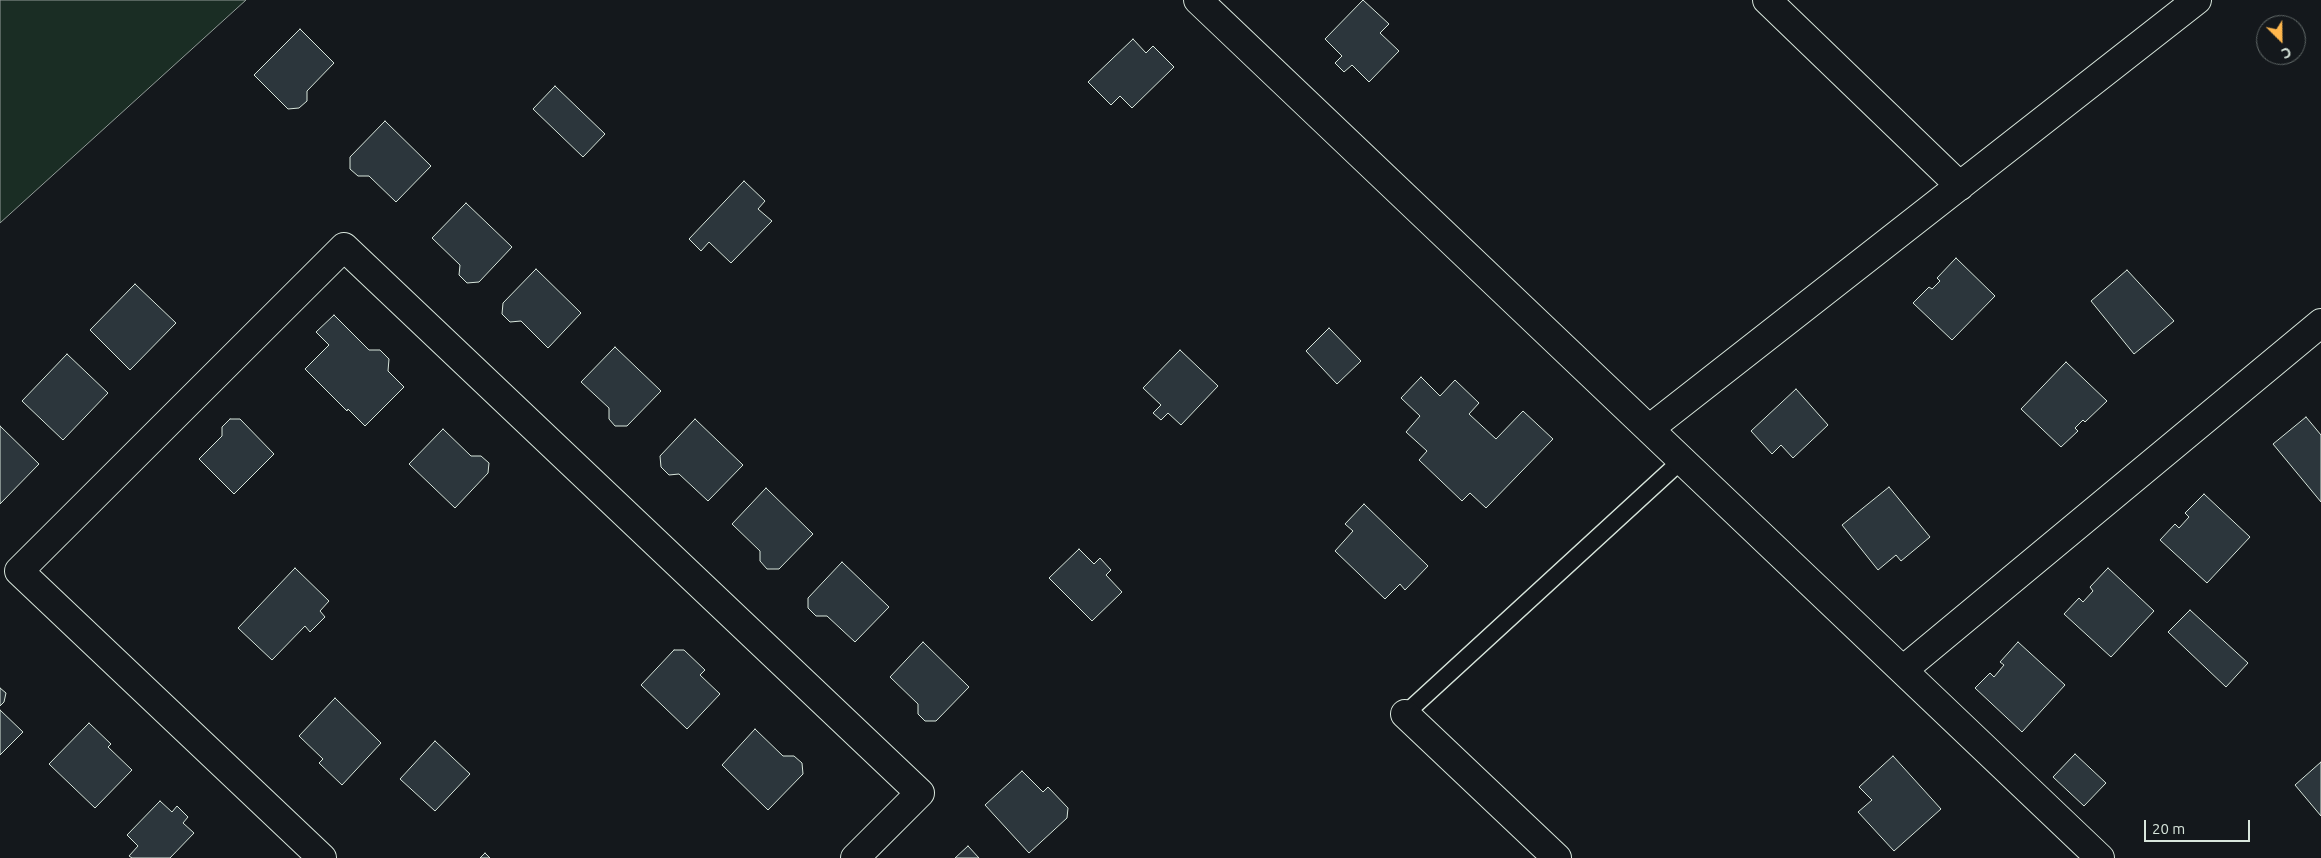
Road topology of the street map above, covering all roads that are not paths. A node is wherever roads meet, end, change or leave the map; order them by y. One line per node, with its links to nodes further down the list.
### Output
1 (1198, 0): 6 (street)
2 (1767, 0): 4 (street)
3 (2197, 0): 4 (street)
4 (1960, 186): 6 (street)
5 (2321, 323): 8 (street)
6 (1649, 429): 7 (street)
7 (1682, 460): 8 (street); 9 (lane)
8 (1903, 670): 13 (street)
9 (1405, 714): 12 (street)
10 (322, 858): 11 (street)
11 (855, 858)
12 (1557, 858)
13 (2100, 858)

